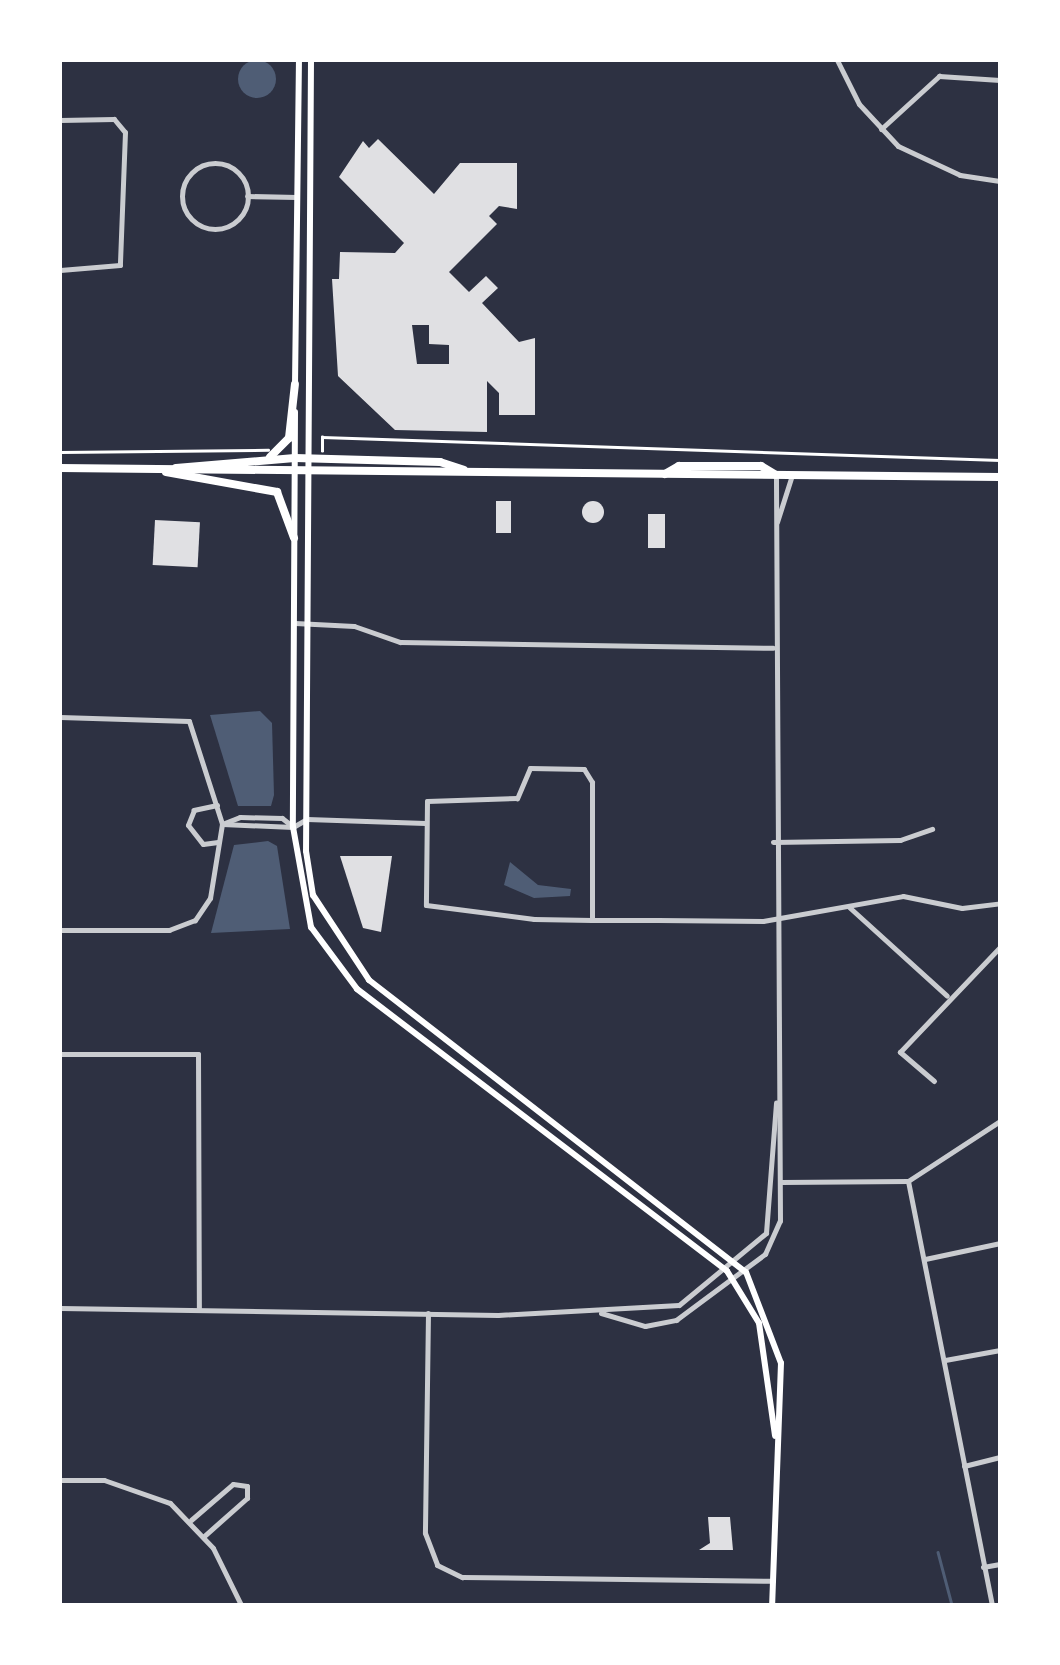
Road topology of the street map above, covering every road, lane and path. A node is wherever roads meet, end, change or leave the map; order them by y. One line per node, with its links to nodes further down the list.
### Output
1 (299, 60): 9 (main road)
2 (312, 60): 16 (main road)
3 (837, 60): 6 (street)
4 (1000, 80): 6 (street)
5 (60, 120): 10 (street)
6 (881, 129): 7 (street)
7 (1000, 181)
8 (248, 196): 8 (street); 9 (street)
9 (297, 198): 11 (main road)
10 (60, 270)
11 (295, 384): 15 (main road); 17 (main road)
12 (280, 444): 14 (path)
13 (322, 444): 18 (path)
14 (60, 452)
15 (295, 458): 16 (main road); 17 (main road); 25 (main road)
16 (310, 458): 22 (main road); 26 (main road)
17 (266, 459): 21 (main road)
18 (1000, 460)
19 (60, 468): 20 (main road)
20 (157, 468): 21 (main road); 29 (main road)
21 (173, 468): 25 (main road)
22 (468, 472): 23 (main road); 26 (main road)
23 (776, 476): 24 (main road); 28 (street)
24 (792, 476): 27 (main road); 28 (street)
25 (294, 477): 26 (main road); 29 (main road)
26 (310, 477): 31 (main road)
27 (1000, 477)
28 (777, 522): 32 (street)
29 (294, 538): 30 (main road)
30 (295, 623): 31 (street); 38 (main road)
31 (307, 623): 32 (street); 35 (main road)
32 (773, 648): 41 (street)
33 (60, 717): 34 (street)
34 (217, 805): 37 (street); 40 (street)
35 (307, 819): 36 (street); 38 (street); 58 (main road)
36 (425, 823): 45 (street); 45 (street)
37 (222, 824): 38 (street); 38 (street); 40 (street)
38 (293, 827): 59 (main road)
39 (932, 829): 41 (street)
40 (219, 842): 46 (street)
41 (773, 842): 44 (street)
42 (1000, 903): 43 (street)
43 (849, 908): 44 (street); 48 (street)
44 (774, 914): 45 (street); 51 (street)
45 (592, 920)
46 (60, 930)
47 (1000, 947): 48 (street)
48 (948, 996): 50 (street)
49 (60, 1054): 63 (street)
50 (934, 1081)
51 (776, 1102): 54 (street); 55 (street)
52 (1000, 1121): 53 (street)
53 (908, 1181): 55 (street); 57 (street)
54 (770, 1182): 55 (street); 58 (street)
55 (781, 1182): 60 (street)
56 (1000, 1243): 57 (street)
57 (925, 1259): 67 (street)
58 (738, 1262): 59 (street); 60 (main road)
59 (727, 1271): 61 (main road); 65 (street)
60 (746, 1272): 61 (street); 68 (main road)
61 (735, 1280): 65 (street); 68 (main road)
62 (60, 1308): 63 (street)
63 (199, 1308): 64 (street)
64 (428, 1312): 65 (street); 76 (street)
65 (601, 1313)
66 (1000, 1350): 67 (street)
67 (945, 1360): 70 (street)
68 (776, 1438): 76 (main road)
69 (1000, 1457): 70 (street)
70 (963, 1466): 75 (street)
71 (60, 1480): 72 (street)
72 (190, 1520): 73 (street); 73 (street)
73 (204, 1536): 77 (street)
74 (1000, 1564): 75 (street)
75 (983, 1567): 79 (street)
76 (773, 1581): 78 (main road)
77 (241, 1605)
78 (772, 1605)
79 (992, 1605)

